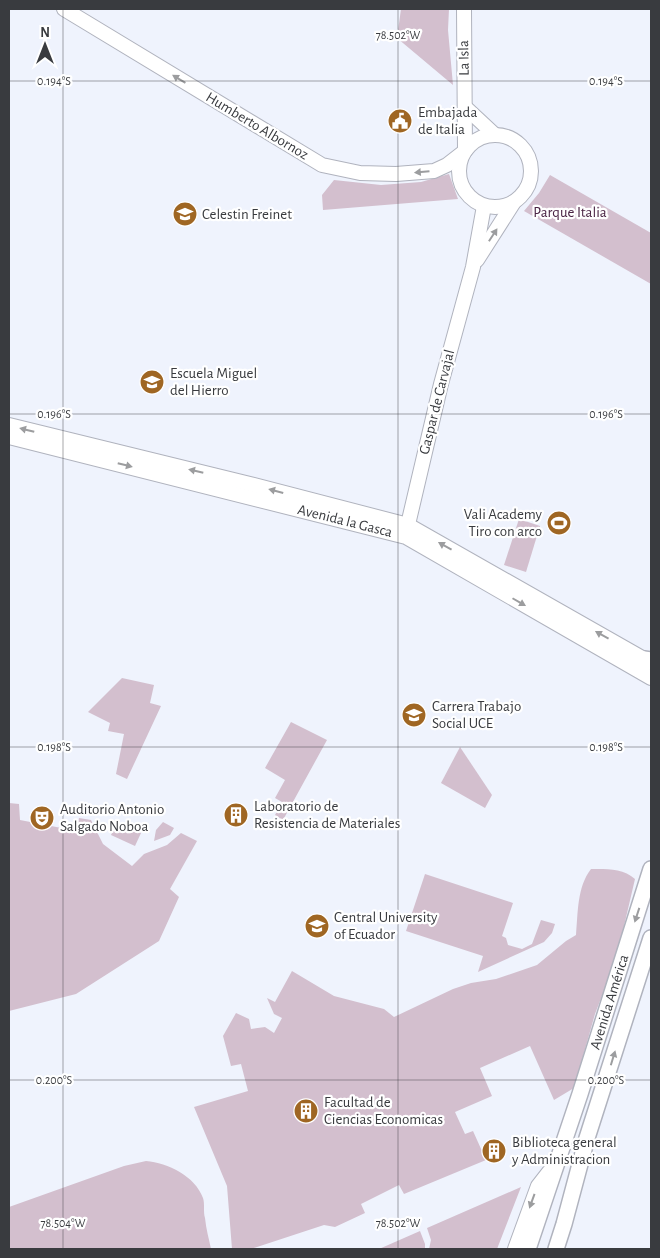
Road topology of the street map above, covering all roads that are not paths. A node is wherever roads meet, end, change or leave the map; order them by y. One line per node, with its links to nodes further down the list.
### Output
1 (64, 9): 5 (main road, Humberto Albornoz, one-way to 1)
2 (464, 9): 3 (main road, La Isla)
3 (465, 107): 4 (main road); 5 (main road, La Isla)
4 (495, 135): 5 (main road); 6 (main road, Gaspar de Carvajal)
5 (465, 151): 7 (main road)
6 (514, 202): 7 (main road); 8 (main road, Gaspar de Carvajal, one-way to 6)
7 (484, 206): 8 (main road, Gaspar de Carvajal)
8 (473, 267): 12 (main road, Gaspar de Carvajal)
9 (9, 425): 11 (main road, Avenida la Gasca, one-way to 9)
10 (9, 437): 11 (main road, Avenida la Gasca, one-way to 11)
11 (299, 503): 12 (main road, Avenida la Gasca)
12 (407, 531): 13 (main road, Avenida la Gasca, one-way to 12); 14 (main road, Avenida la Gasca, one-way to 14)
13 (649, 660)
14 (651, 678)
15 (651, 869): 18 (main road, Avenida América, one-way to 18)
16 (651, 938): 17 (main road, Avenida América, one-way to 16)
17 (587, 1138): 21 (main road); 22 (main road, Avenida América)
18 (558, 1161): 19 (main road, one-way to 19); 20 (main road, Avenida América)
19 (515, 1249)
20 (528, 1249)
21 (546, 1249)
22 (556, 1249)

